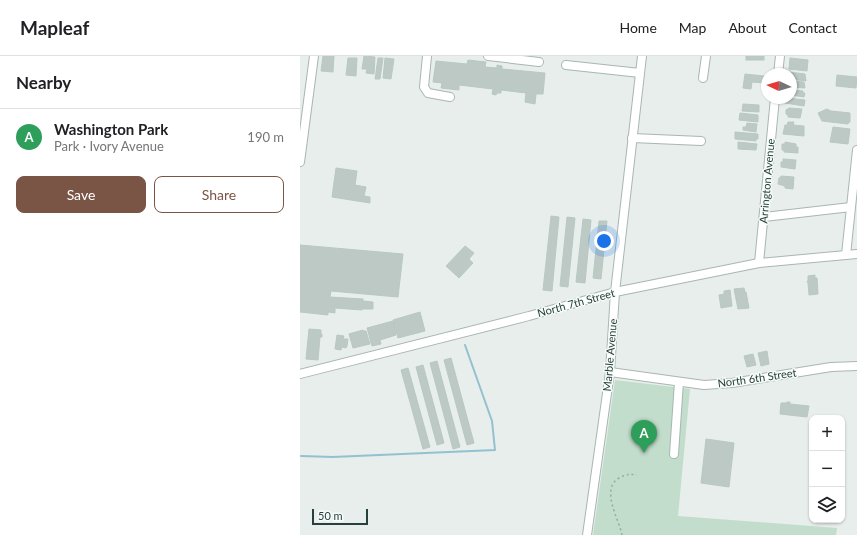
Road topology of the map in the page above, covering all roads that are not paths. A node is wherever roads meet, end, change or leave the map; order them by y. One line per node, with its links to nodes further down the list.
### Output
1 (314, 56): 17 (street)
2 (427, 56): 12 (street)
3 (488, 56): 7 (street)
4 (642, 56): 10 (street, Marble Avenue)
5 (706, 56): 11 (street)
6 (780, 56): 9 (street)
7 (539, 62)
8 (566, 65): 10 (street)
9 (779, 68)
10 (640, 73): 14 (street, Marble Avenue)
11 (703, 78)
12 (450, 97)
13 (774, 104): 19 (street, Arrington Avenue)
14 (632, 138): 15 (street); 23 (street, Marble Avenue)
15 (701, 141)
16 (857, 150): 18 (street)
17 (300, 162)
18 (851, 208): 19 (street); 21 (street)
19 (764, 217): 22 (street, Arrington Avenue)
20 (857, 254): 21 (street, North 7th Street)
21 (846, 255): 22 (street, North 7th Street)
22 (759, 263): 23 (street, North 7th Street)
23 (615, 292): 25 (street, Marble Avenue); 26 (street, North 7th Street)
24 (857, 366): 27 (street, North 6th Street)
25 (610, 372): 27 (street, North 6th Street); 29 (street, Marble Avenue)
26 (300, 374)
27 (679, 382): 28 (street)
28 (674, 454)
29 (587, 535)

